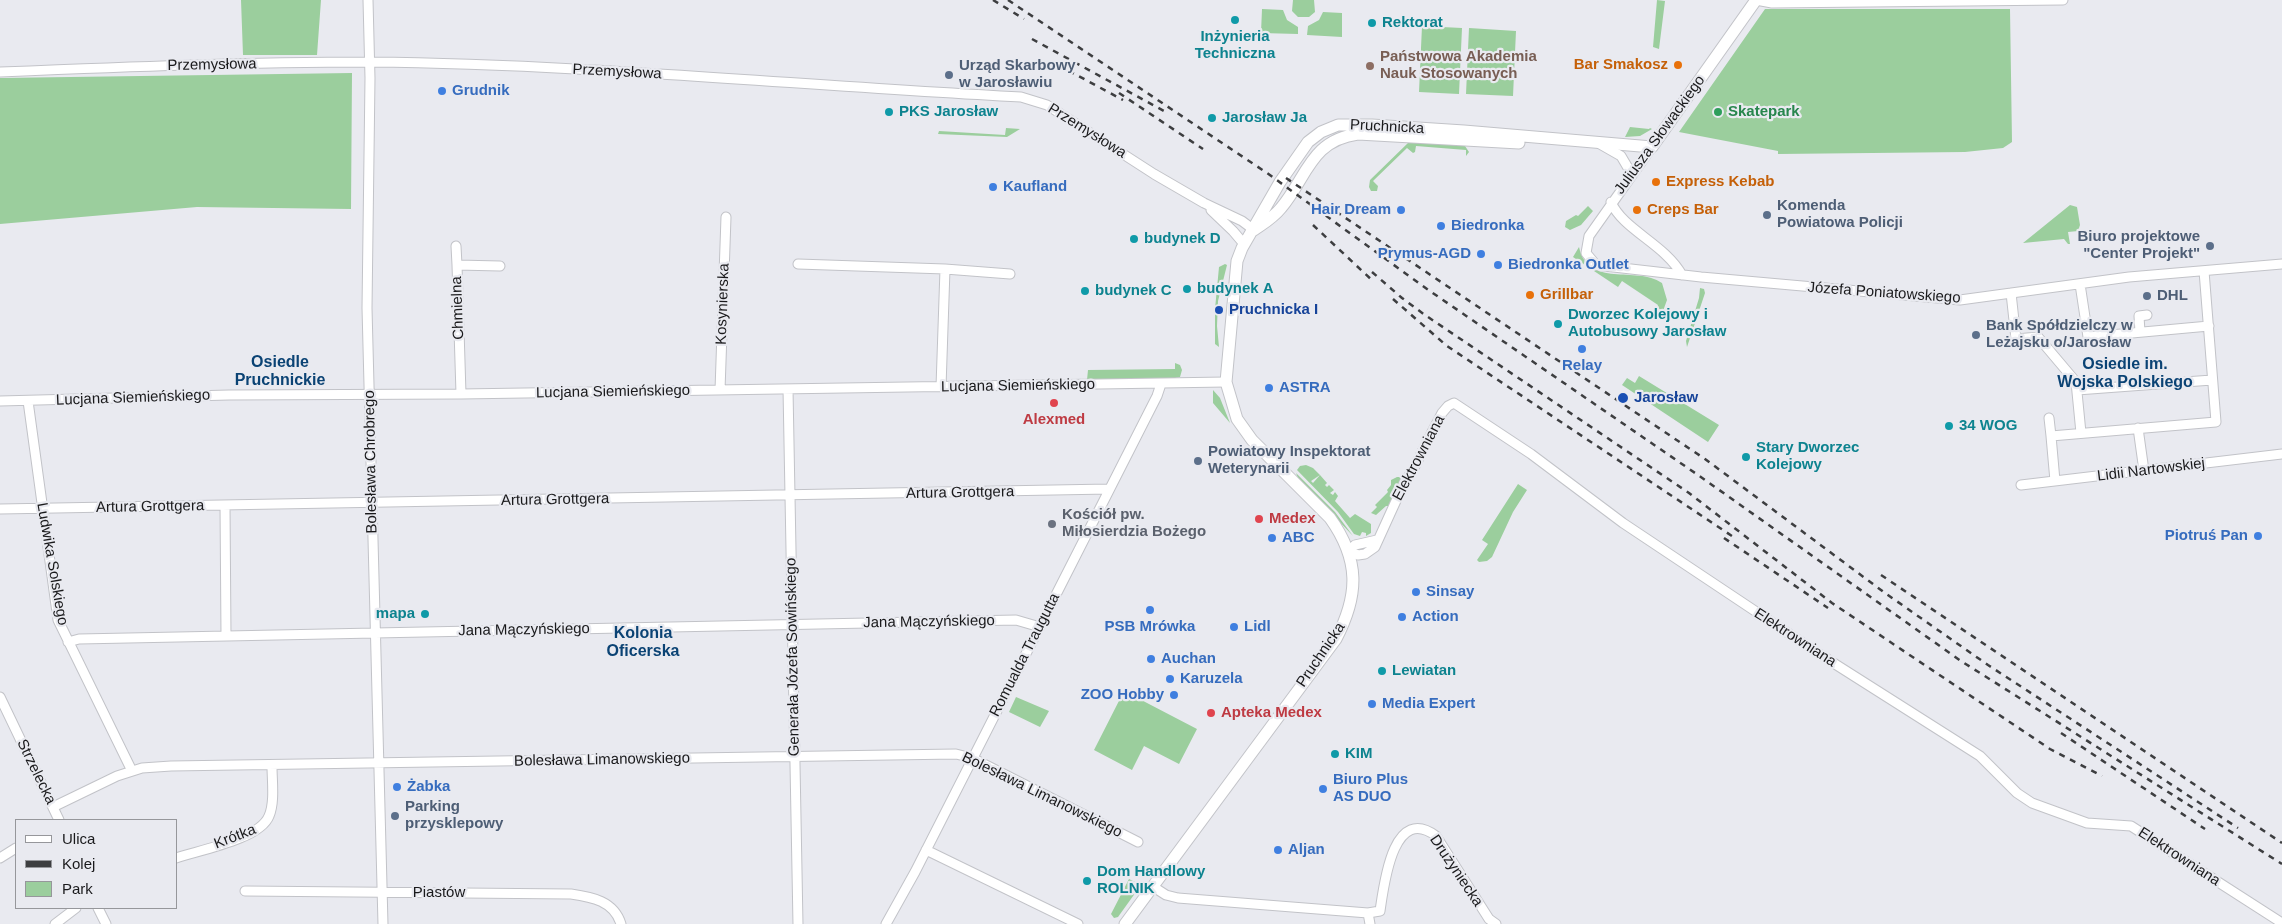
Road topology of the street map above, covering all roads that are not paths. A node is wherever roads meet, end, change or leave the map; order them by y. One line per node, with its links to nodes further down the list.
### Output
1 (368, 0): 4 (street, Bolesława Chrobrego)
2 (1756, 0): 3 (street); 7 (main road, Juliusza Słowackiego)
3 (2063, 0)
4 (370, 62): 5 (street, Przemysłowa); 10 (street, Przemysłowa); 36 (street, Bolesława Chrobrego)
5 (0, 72)
6 (1600, 144): 7 (main road, Pruchnicka); 8 (street, Pruchnicka); 12 (main road, Pruchnicka)
7 (1652, 147): 8 (street, Juliusza Słowackiego)
8 (1631, 173): 9 (street, Juliusza Słowackiego)
9 (1611, 202): 19 (street, Juliusza Słowackiego); 23 (street)
10 (1204, 203): 12 (street); 13 (street)
11 (726, 217): 34 (street, Kosynierska)
12 (1254, 230): 13 (main road, Pruchnicka)
13 (1244, 244): 30 (main road, Pruchnicka)
14 (456, 246): 17 (street)
15 (798, 264): 20 (street)
16 (2282, 264): 21 (street, Józefa Poniatowskiego)
17 (457, 265): 18 (street, Chmielna); 37 (street, Chmielna)
18 (500, 266)
19 (1604, 268): 23 (street, Józefa Poniatowskiego)
20 (944, 269): 22 (street); 32 (street)
21 (2204, 271): 24 (street, Józefa Poniatowskiego); 27 (street)
22 (1010, 274)
23 (1682, 275): 25 (street, Józefa Poniatowskiego)
24 (2080, 284): 25 (street, Józefa Poniatowskiego); 28 (street)
25 (2011, 293): 35 (street)
26 (2147, 315): 28 (street)
27 (2209, 326): 28 (street); 29 (street)
28 (2140, 332)
29 (2212, 380): 35 (street); 41 (street)
30 (1226, 382): 31 (street, Lucjana Siemieńskiego); 54 (main road, Pruchnicka)
31 (1161, 384): 32 (street, Lucjana Siemieńskiego); 48 (street, Romualda Traugutta)
32 (941, 387): 33 (street, Lucjana Siemieńskiego)
33 (788, 389): 34 (street, Lucjana Siemieńskiego); 49 (street, Generała Józefa Sowińskiego)
34 (720, 390): 37 (street, Lucjana Siemieńskiego)
35 (2077, 390): 42 (street)
36 (370, 393): 37 (street, Lucjana Siemieńskiego); 39 (street, Lucjana Siemieńskiego); 50 (street, Bolesława Chrobrego)
37 (461, 394)
38 (0, 401): 39 (street, Lucjana Siemieńskiego)
39 (28, 401): 52 (street, Ludwika Solskiego)
40 (2049, 418): 43 (street)
41 (2138, 428): 42 (street); 45 (street)
42 (2081, 433): 43 (street)
43 (2051, 436): 46 (street)
44 (2282, 454): 45 (street, Lidii Nartowskiej)
45 (2144, 471): 46 (street, Lidii Nartowskiej)
46 (2055, 481): 47 (street, Lidii Nartowskiej)
47 (2021, 485)
48 (1109, 489): 49 (street, Artura Grottgera); 56 (street, Romualda Traugutta)
49 (790, 496): 50 (street, Artura Grottgera); 55 (street, Generała Józefa Sowińskiego)
50 (372, 503): 51 (street, Artura Grottgera); 57 (street, Bolesława Chrobrego)
51 (225, 505): 52 (street, Artura Grottgera); 58 (street)
52 (42, 508): 53 (street, Artura Grottgera); 59 (street, Ludwika Solskiego)
53 (0, 509)
54 (1348, 551): 73 (main road, Pruchnicka); 89 (street, Elektrowniana)
55 (793, 625): 56 (street, Jana Mączyńskiego); 57 (street, Jana Mączyńskiego); 61 (street, Generała Józefa Sowińskiego)
56 (1040, 626): 62 (street, Romualda Traugutta)
57 (374, 633): 58 (street, Jana Mączyńskiego); 63 (street, Bolesława Chrobrego)
58 (226, 636): 59 (street, Jana Mączyńskiego)
59 (68, 642): 65 (street, Ludwika Solskiego)
60 (0, 697): 66 (street, Strzelecka)
61 (796, 756): 62 (street, Bolesława Limanowskiego); 63 (street, Bolesława Limanowskiego); 83 (street, Generała Józefa Sowińskiego)
62 (972, 758): 68 (street, Bolesława Limanowskiego); 70 (street, Romualda Traugutta)
63 (379, 764): 64 (street, Bolesława Limanowskiego); 75 (street, Bolesława Chrobrego)
64 (272, 766): 65 (street, Bolesława Limanowskiego); 71 (street, Krótka)
65 (132, 771): 66 (street, Bolesława Limanowskiego)
66 (53, 808): 67 (street, Strzelecka)
67 (58, 819)
68 (1138, 842)
69 (15, 849): 72 (street)
70 (926, 850): 84 (street, Romualda Traugutta); 85 (street)
71 (178, 857)
72 (0, 858)
73 (1152, 886): 78 (street); 86 (main road, Pruchnicka)
74 (245, 891): 75 (street, Piastów)
75 (382, 893): 81 (street, Bolesława Chrobrego); 82 (street, Piastów)
76 (75, 909): 79 (street)
77 (98, 909): 80 (street)
78 (1368, 913): 87 (street); 88 (street, Drużyniecka)
79 (55, 924)
80 (106, 924)
81 (383, 924)
82 (621, 924)
83 (798, 924)
84 (886, 924)
85 (1078, 924)
86 (1125, 924)
87 (1370, 924)
88 (1496, 924)
89 (2282, 924)

